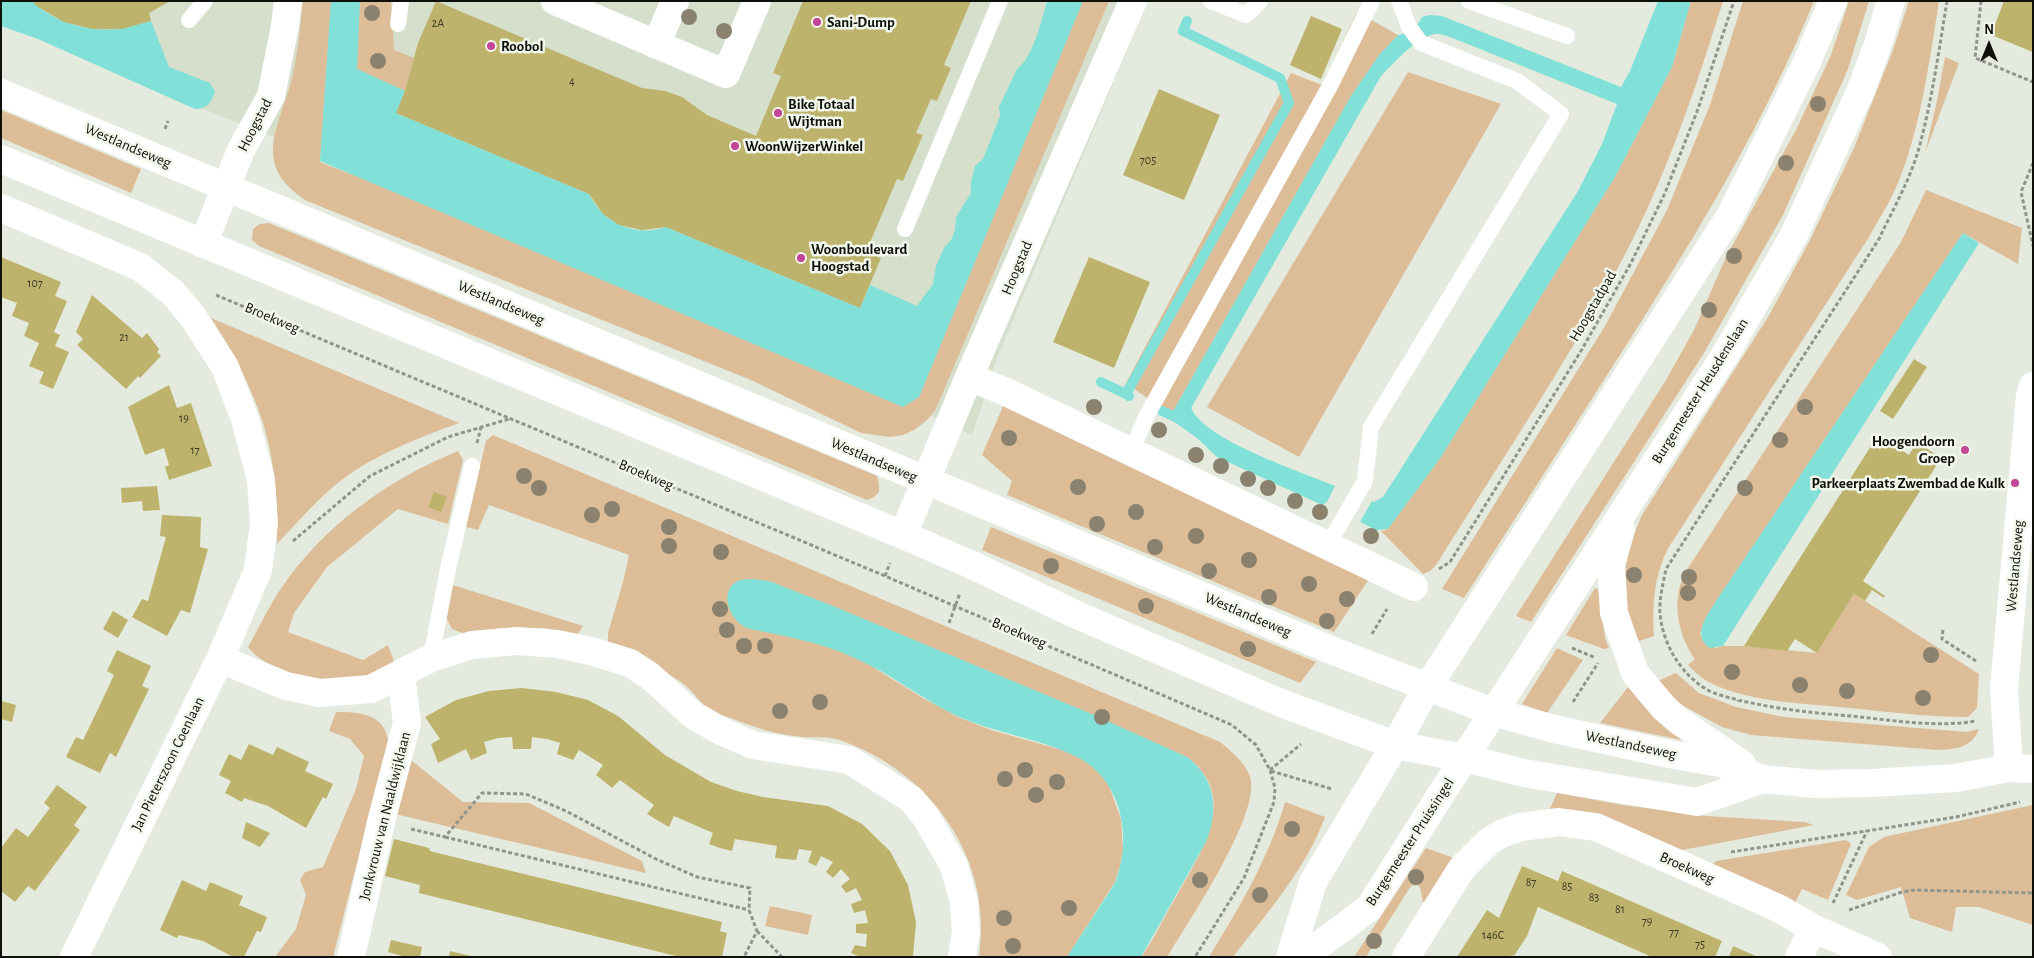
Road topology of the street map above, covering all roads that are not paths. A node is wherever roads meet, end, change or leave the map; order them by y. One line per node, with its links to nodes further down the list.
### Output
1 (205, 1): 16 (lane)
2 (288, 1): 22 (main road, Hoogstad)
3 (401, 1): 17 (lane)
4 (555, 1): 19 (main road)
5 (675, 1): 19 (main road)
6 (757, 1): 19 (main road)
7 (1000, 1): 24 (lane)
8 (1133, 1): 26 (main road, Hoogstad)
9 (1211, 1): 10 (lane)
10 (1260, 1)
11 (1372, 1): 28 (lane)
12 (1399, 1): 33 (lane)
13 (1469, 1): 18 (lane)
14 (1833, 1): 38 (main road)
15 (1891, 1): 31 (main road, Burgemeester Heusdenslaan)
16 (189, 20)
17 (398, 24)
18 (1567, 36)
19 (656, 45)
20 (1, 93): 22 (main road, Westlandseweg)
21 (1, 159): 25 (main road, Westlandseweg)
22 (226, 188): 25 (main road, Hoogstad); 30 (main road, Westlandseweg)
23 (1, 208): 36 (main road, Jan Pieterszoon Coenlaan)
24 (905, 229)
25 (203, 244): 32 (main road, Westlandseweg)
26 (970, 377): 28 (main road); 30 (main road, Hoogstad)
27 (2033, 386): 43 (main road, Westlandseweg)
28 (1131, 452): 33 (main road)
29 (472, 466): 35 (lane)
30 (925, 481): 32 (main road, Hoogstad); 38 (main road, Westlandseweg)
31 (1628, 504): 39 (main road, Burgemeester Heusdenslaan); 44 (main road)
32 (903, 535): 40 (main road, Westlandseweg)
33 (1328, 545): 34 (main road)
34 (1414, 587)
35 (431, 658): 37 (main road); 48 (main road)
36 (220, 659): 37 (main road); 46 (main road, Jan Pieterszoon Coenlaan)
37 (401, 674): 47 (main road, Jonkvrouw van Naaldwijklaan)
38 (1427, 688): 39 (main road, Westlandseweg); 40 (main road)
39 (1493, 712): 42 (main road, Burgemeester Heusdenslaan); 44 (main road, Westlandseweg)
40 (1395, 745): 42 (main road, Westlandseweg); 49 (main road)
41 (2033, 755): 43 (main road, Westlandseweg)
42 (1464, 758): 44 (main road, Westlandseweg); 50 (main road, Burgemeester Pruissingel)
43 (2021, 768): 44 (main road, Westlandseweg)
44 (1763, 779)
45 (1820, 923): 51 (main road, Broekweg); 52 (main road); 53 (main road, Broekweg)
46 (74, 957)
47 (351, 957)
48 (962, 957)
49 (1290, 957)
50 (1303, 957)
51 (1406, 957)
52 (1800, 957)
53 (1878, 957)

